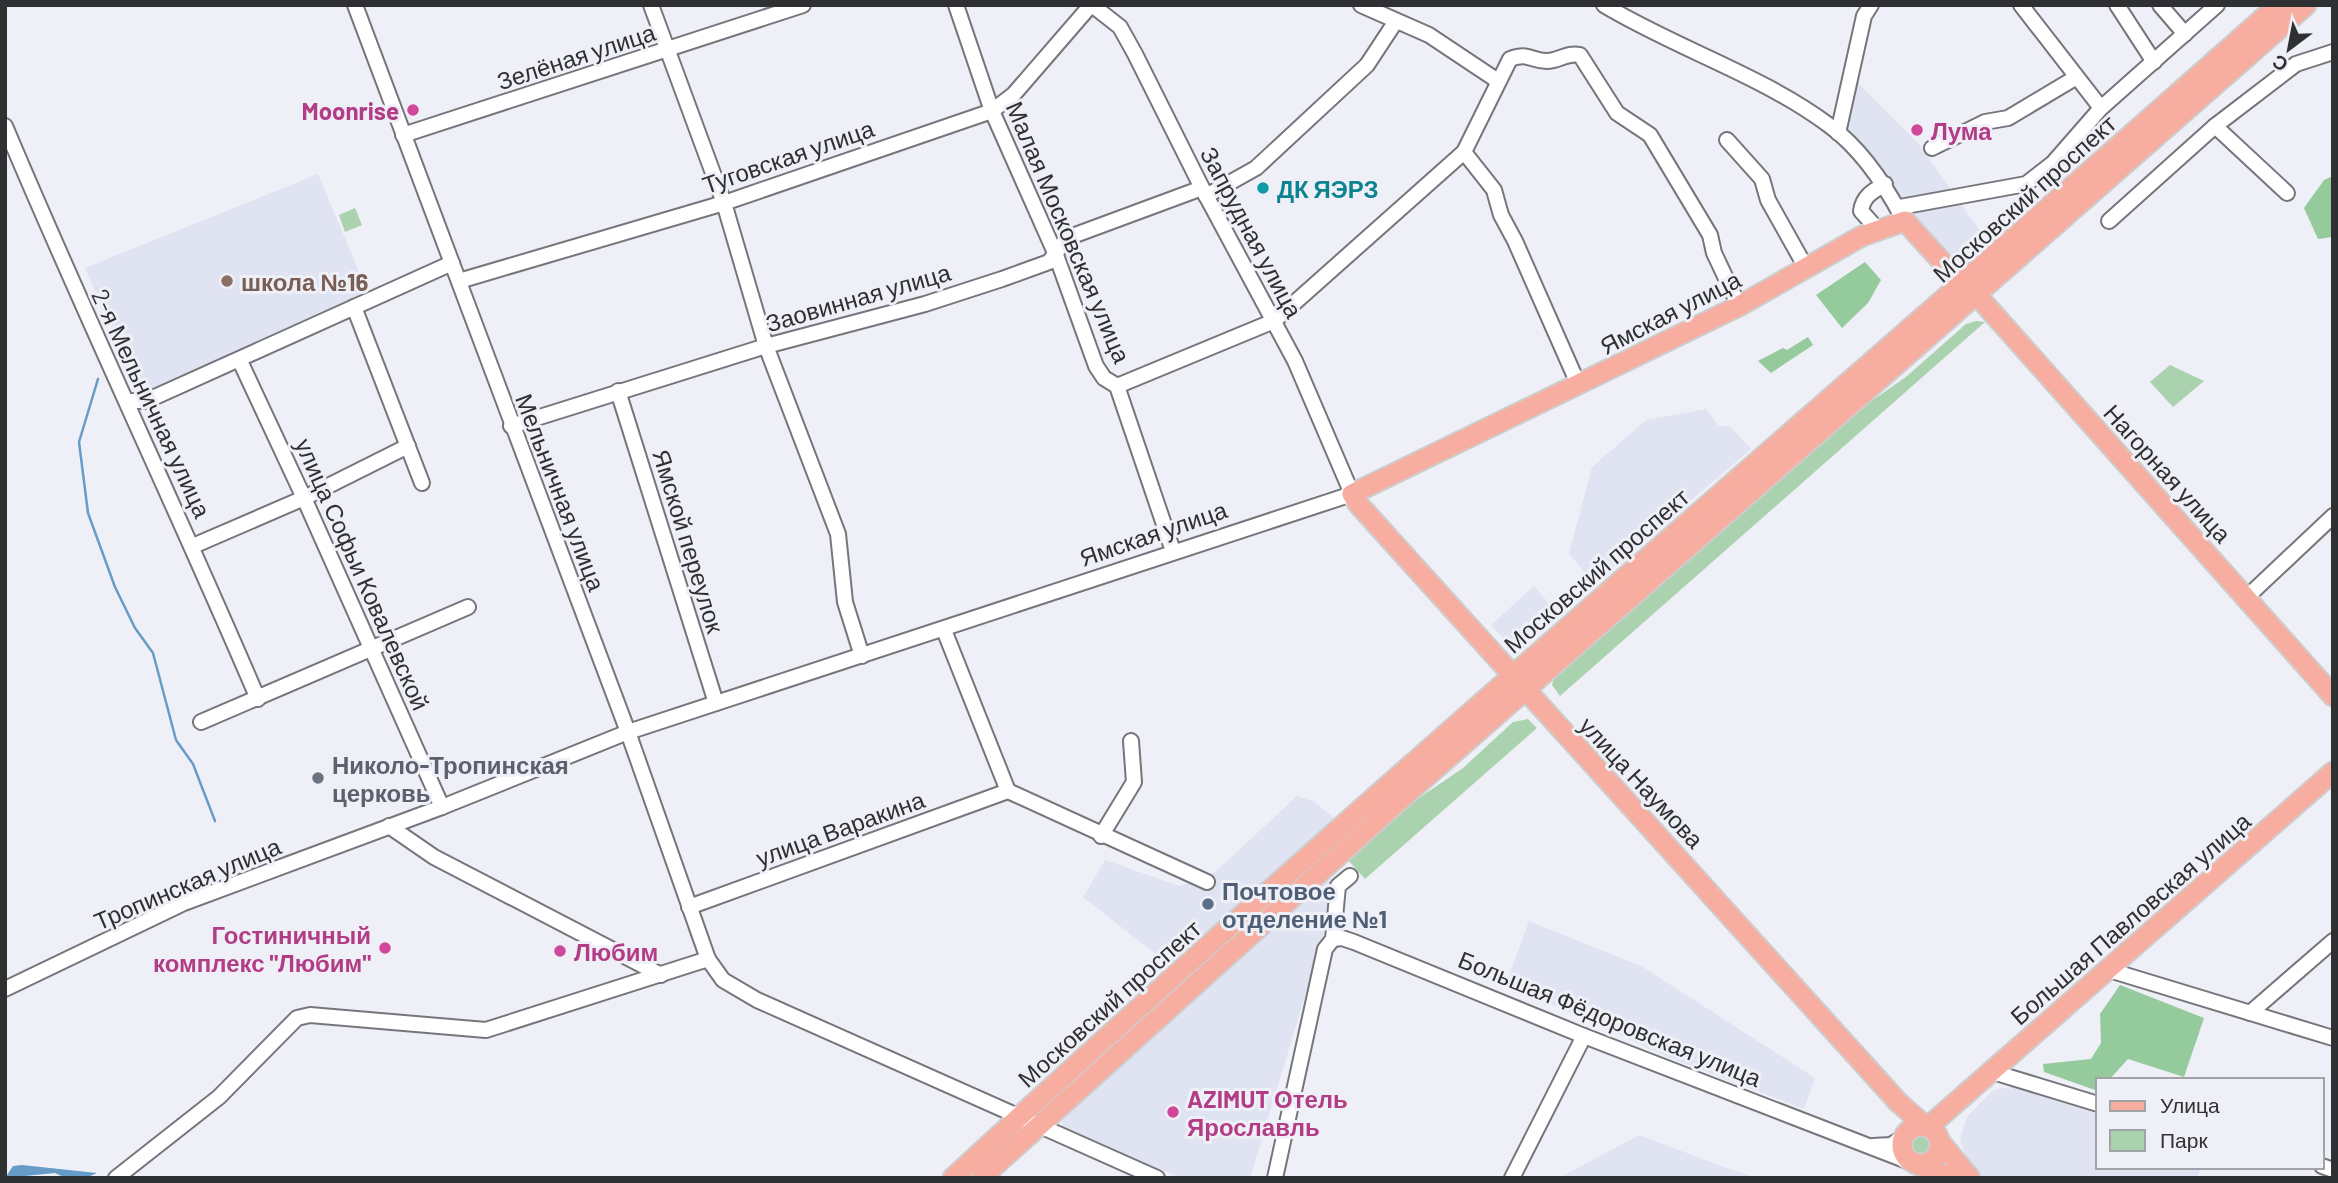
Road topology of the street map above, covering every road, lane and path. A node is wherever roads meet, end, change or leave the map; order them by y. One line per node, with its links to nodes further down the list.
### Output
1 (355, 5): 27 (street, Мельничная улица)
2 (651, 5): 17 (street)
3 (803, 5): 17 (street, Зелёная улица)
4 (956, 5): 23 (street, Малая Московская улица)
5 (1091, 5): 23 (street, Туговская улица); 32 (street, Запрудная улица)
6 (1361, 5): 15 (street)
7 (1604, 5): 26 (street)
8 (1871, 5): 26 (street)
9 (2021, 5): 20 (street)
10 (2117, 5): 19 (street)
11 (2160, 5): 16 (street)
12 (2217, 5): 16 (street)
13 (2278, 5): 42 (main road, Московский проспект)
14 (2305, 6): 42 (main road, Московский проспект)
15 (1396, 21): 21 (street); 32 (street, Заовинная улица)
16 (2185, 34): 19 (street)
17 (668, 51): 27 (street, Зелёная улица); 34 (street)
18 (2333, 52): 25 (street)
19 (2154, 62): 22 (street)
20 (2075, 78): 22 (street); 29 (street)
21 (1498, 81): 30 (street); 43 (street)
22 (2101, 108): 35 (street)
23 (992, 111): 34 (street, Туговская улица); 38 (street, Малая Московская улица)
24 (5, 126): 51 (street, 2-я Мельничная улица)
25 (2215, 127): 33 (street); 36 (street)
26 (1838, 133): 31 (street)
27 (403, 135): 39 (street, Мельничная улица)
28 (1727, 140): 40 (street)
29 (1932, 148)
30 (1464, 152): 45 (street); 49 (street)
31 (1885, 184): 35 (street); 37 (street)
32 (1204, 192): 38 (street, Заовинная улица); 45 (street, Запрудная улица)
33 (2287, 192)
34 (724, 203): 41 (street, Туговская улица); 46 (street)
35 (1905, 221): 37 (main road, Ямская улица); 42 (main road, Нагорная улица)
36 (2109, 221)
37 (1878, 230): 40 (main road, Ямская улица)
38 (1056, 255): 46 (street, Заовинная улица); 48 (street, Малая Московская улица)
39 (452, 263): 41 (street, Мельничная улица); 44 (street)
40 (1805, 266): 43 (main road, Ямская улица)
41 (459, 281): 52 (street, Мельничная улица)
42 (1971, 289): 60 (main road, Нагорная улица); 65 (main road, Московский проспект); 66 (main road, Московский проспект)
43 (1739, 306): 49 (main road, Ямская улица)
44 (354, 307): 47 (street); 53 (street)
45 (1274, 321): 48 (street); 55 (street, Запрудная улица)
46 (766, 346): 50 (street, Заовинная улица); 64 (street)
47 (240, 361): 51 (street); 56 (street, улица Софьи Ковалевской)
48 (1117, 386): 59 (street, Малая Московская улица)
49 (1579, 386): 55 (main road, Ямская улица)
50 (618, 391): 52 (street, Заовинная улица); 69 (street, Ямской переулок)
51 (128, 401): 58 (street, 2-я Мельничная улица)
52 (512, 426): 71 (street, Мельничная улица)
53 (408, 446): 54 (street); 56 (street)
54 (422, 483)
55 (1352, 494): 59 (street, Ямская улица); 65 (main road, улица Наумова)
56 (304, 498): 58 (street); 63 (street, улица Софьи Ковалевской)
57 (2333, 516): 60 (street)
58 (193, 546): 68 (street, 2-я Мельничная улица)
59 (1173, 551): 62 (street, Ямская улица)
60 (2246, 598): 67 (main road, Нагорная улица)
61 (468, 607): 63 (street)
62 (944, 630): 64 (street, Ямская улица); 74 (street)
63 (372, 650): 68 (street); 75 (street, улица Софьи Ковалевской)
64 (862, 656): 69 (street, Ямская улица)
65 (1512, 676): 66 (main road, улица Наумова); 93 (main road, Московский проспект)
66 (1526, 690): 91 (main road, улица Наумова); 94 (main road, Московский проспект)
67 (2333, 696)
68 (258, 699): 70 (street)
69 (716, 703): 71 (street, Ямская улица)
70 (201, 722)
71 (628, 732): 75 (street, Ямская улица); 80 (street, Мельничная улица)
72 (1131, 741): 77 (street)
73 (2333, 772): 84 (main road, Большая Павловская улица)
74 (1008, 790): 77 (street); 80 (street, улица Варакина)
75 (442, 807): 76 (street, Ямская улица)
76 (389, 826): 85 (street); 86 (street, Тропинская улица)
77 (1101, 835): 79 (street)
78 (1350, 876): 81 (street)
79 (1207, 882)
80 (689, 907): 83 (street, Мельничная улица)
81 (1334, 939): 88 (street, Большая Фёдоровская улица); 103 (street)
82 (2333, 941): 87 (street)
83 (708, 958): 85 (street); 93 (street, Мельничная улица)
84 (2109, 970): 87 (street); 90 (main road, Большая Павловская улица)
85 (661, 975): 99 (street)
86 (5, 989)
87 (2250, 1013): 89 (street)
88 (1584, 1036): 97 (street, Большая Фёдоровская улица); 104 (street)
89 (2333, 1038)
90 (1993, 1072): 92 (street); 95 (main road, Большая Павловская улица)
91 (1898, 1102): 95 (main road, улица Наумова); 96 (main road, улица Наумова)
92 (2096, 1103)
93 (1018, 1117): 94 (street); 100 (main road, Московский проспект)
94 (1038, 1126): 101 (main road, Московский проспект); 102 (street)
95 (1934, 1134): 96 (main road); 98 (main road); 106 (main road)
96 (1905, 1135): 97 (street); 98 (main road)
97 (1868, 1146): 98 (street, Большая Фёдоровская улица)
98 (1915, 1164): 105 (main road, Большая Фёдоровская улица)
99 (116, 1177)
100 (953, 1178)
101 (981, 1178)
102 (1157, 1178)
103 (1275, 1178)
104 (1512, 1178)
105 (1952, 1178)
106 (1970, 1178)

